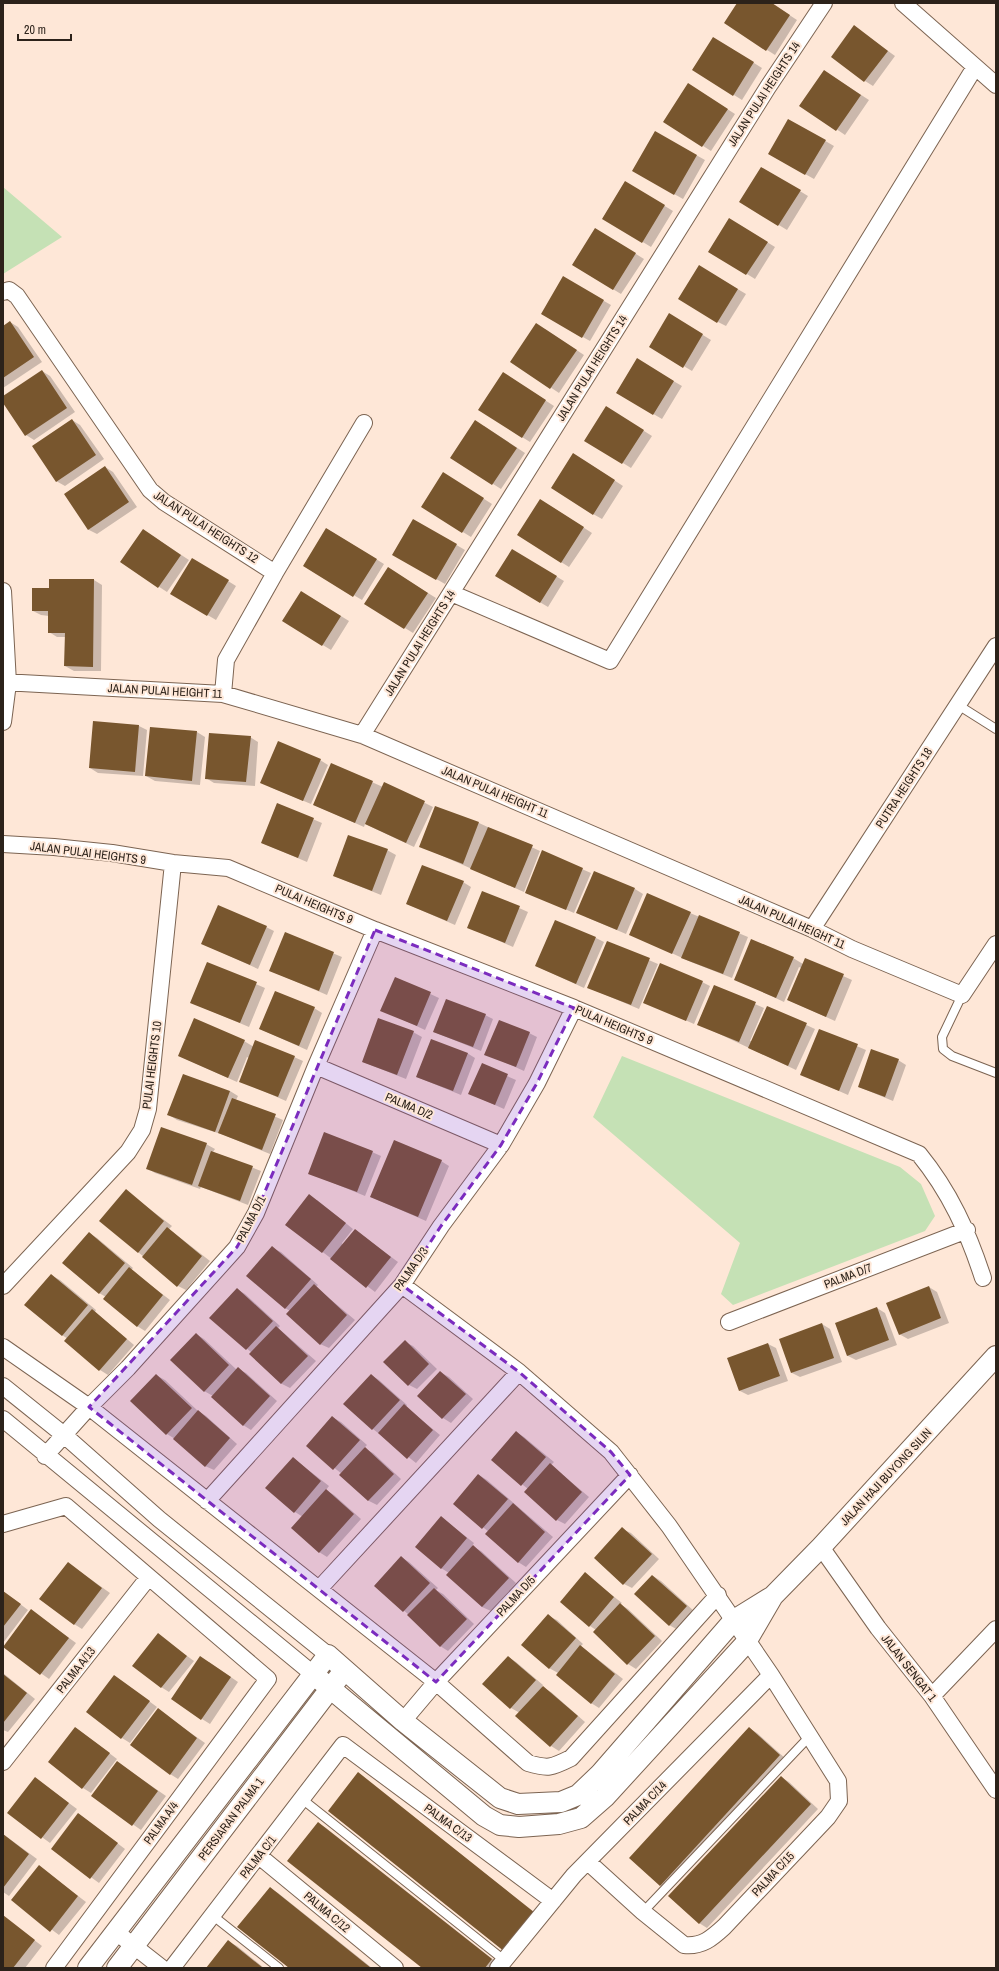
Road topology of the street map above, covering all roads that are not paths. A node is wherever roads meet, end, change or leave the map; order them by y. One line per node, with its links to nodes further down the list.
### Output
1 (824, 3): 9 (street, JALAN PULAI HEIGHTS 14)
2 (904, 3): 3 (street)
3 (975, 67): 4 (street); 9 (street)
4 (996, 85)
5 (6, 291): 7 (street, JALAN PULAI HEIGHTS 12)
6 (364, 423): 7 (street)
7 (275, 572): 12 (street)
8 (3, 592): 11 (street)
9 (451, 593): 16 (street, JALAN PULAI HEIGHTS 14)
10 (996, 646): 13 (street, PUTRA HEIGHTS 18)
11 (5, 682): 12 (street, JALAN PULAI HEIGHT 11); 14 (street)
12 (223, 694): 16 (street, JALAN PULAI HEIGHT 11)
13 (958, 705): 15 (lane); 19 (street, PUTRA HEIGHTS 18)
14 (3, 722)
15 (996, 729)
16 (362, 735): 19 (street, JALAN PULAI HEIGHT 11)
17 (3, 844): 18 (street, JALAN PULAI HEIGHTS 9)
18 (173, 863): 20 (street, PULAI HEIGHTS 9); 30 (street, PULAI HEIGHTS 10)
19 (812, 929): 22 (street, JALAN PULAI HEIGHT 11)
20 (375, 930): 23 (street, PULAI HEIGHTS 9); 24 (street, PALMA D/1)
21 (996, 944): 22 (street)
22 (962, 995): 25 (lane)
23 (574, 1008): 26 (street, PALMA D/3); 27 (street, PULAI HEIGHTS 9)
24 (316, 1066): 26 (street, PALMA D/2); 36 (street, PALMA D/1)
25 (996, 1073)
26 (501, 1145): 29 (street, PALMA D/3)
27 (967, 1230): 28 (street, PULAI HEIGHTS 9); 31 (street, PALMA D/7)
28 (984, 1278)
29 (402, 1285): 34 (street); 41 (street, PALMA D/3)
30 (3, 1286)
31 (729, 1322)
32 (3, 1347): 36 (street)
33 (996, 1356): 43 (street, JALAN HAJI BUYONG SILIN)
34 (519, 1372): 40 (street); 45 (street)
35 (3, 1386): 38 (street)
36 (89, 1407): 38 (street, PALMA D/1); 41 (street)
37 (3, 1419): 39 (street)
38 (64, 1435): 39 (street, PALMA D/1); 51 (street)
39 (45, 1456): 53 (street)
40 (630, 1475): 46 (street); 55 (street, PALMA D/5)
41 (207, 1501): 45 (street)
42 (3, 1524): 44 (street)
43 (821, 1547): 47 (street, JALAN HAJI BUYONG SILIN); 57 (street, JALAN SENGAT 1)
44 (148, 1578): 61 (street, PALMA A/13); 72 (street, PALMA A/4)
45 (319, 1589): 55 (street)
46 (718, 1595): 48 (street); 55 (street)
47 (773, 1596): 48 (street); 50 (street)
48 (734, 1620): 50 (street); 58 (street)
49 (996, 1629): 57 (street)
50 (748, 1640): 54 (street); 56 (street)
51 (328, 1655): 52 (street); 53 (street)
52 (345, 1669): 56 (street, PERSIARAN PALMA 1); 58 (street)
53 (313, 1674): 56 (street); 69 (street)
54 (771, 1675): 59 (street, PALMA C/15); 65 (street, PALMA C/14)
55 (436, 1682): 58 (street, PALMA D/5)
56 (330, 1688): 70 (street, PERSIARAN PALMA 1)
57 (932, 1696): 62 (street, JALAN SENGAT 1)
58 (403, 1720)
59 (809, 1737): 67 (lane); 67 (street, PALMA C/15)
60 (343, 1745): 63 (street, PALMA C/1); 66 (street, PALMA C/13)
61 (3, 1762)
62 (996, 1790)
63 (302, 1799): 64 (street, PALMA C/1); 71 (lane)
64 (259, 1856): 68 (street, PALMA C/1); 78 (street, PALMA C/12)
65 (588, 1862): 66 (street, PALMA C/14); 67 (street, PALMA C/15)
66 (553, 1901): 71 (street, PALMA C/14)
67 (643, 1912)
68 (212, 1915): 76 (street, PALMA C/1); 77 (lane)
69 (116, 1932): 70 (street); 73 (street)
70 (134, 1947): 74 (street, PERSIARAN PALMA 1); 75 (street)
71 (501, 1964)
72 (54, 1968)
73 (88, 1968)
74 (117, 1968)
75 (162, 1968)
76 (172, 1968)
77 (279, 1968)
78 (394, 1968)

